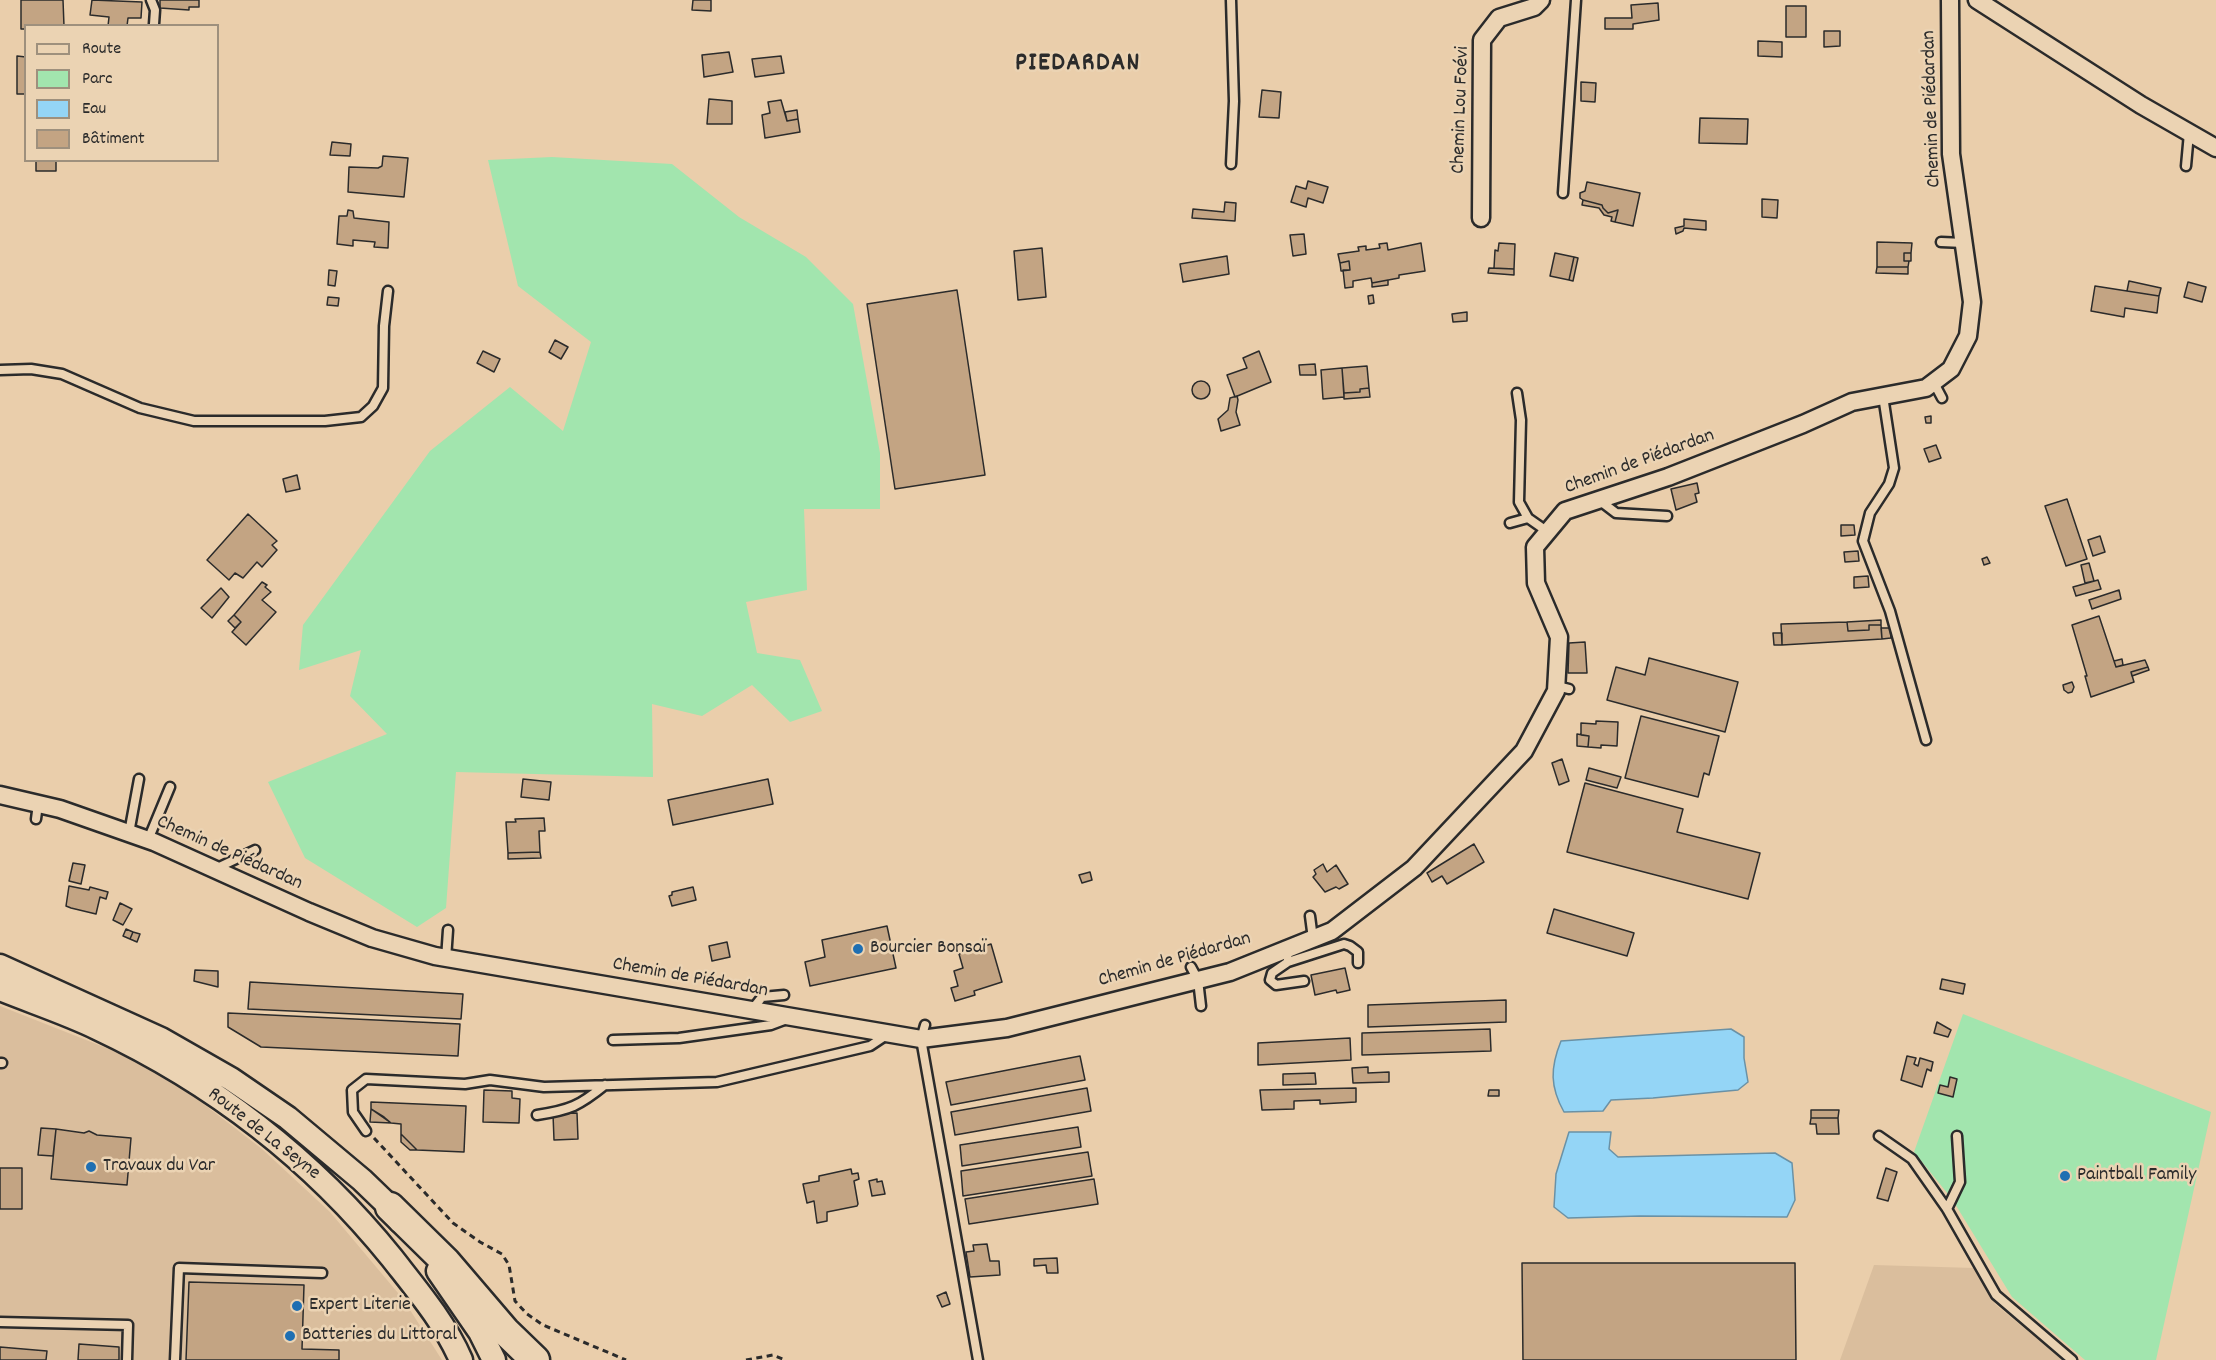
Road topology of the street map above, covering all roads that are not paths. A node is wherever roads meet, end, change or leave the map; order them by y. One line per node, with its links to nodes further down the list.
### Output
1 (151, 0): 7 (lane)
2 (1231, 0): 10 (lane)
3 (1540, 0): 13 (street, Chemin Lou Foévi)
4 (1576, 0): 12 (lane)
5 (1950, 0): 15 (street, Chemin de Piédardan)
6 (1977, 0): 8 (street)
7 (154, 24)
8 (2189, 133): 9 (street); 11 (lane)
9 (2216, 148)
10 (1231, 164)
11 (2186, 166)
12 (1563, 193)
13 (1480, 218)
14 (1941, 242): 15 (lane)
15 (1964, 243): 18 (street, Chemin de Piédardan)
16 (388, 291): 17 (lane)
17 (0, 370)
18 (1934, 383): 20 (street, Chemin de Piédardan); 21 (lane)
19 (1517, 393): 24 (lane)
20 (1883, 396): 22 (street, Chemin de Piédardan); 27 (lane)
21 (1942, 398)
22 (1599, 500): 23 (lane); 26 (street, Chemin de Piédardan)
23 (1667, 516)
24 (1528, 518): 25 (lane); 26 (lane)
25 (1510, 523)
26 (1548, 532): 37 (street, Chemin de Piédardan)
27 (1926, 740)
28 (139, 779): 31 (lane)
29 (170, 787): 32 (lane)
30 (0, 795): 31 (street, Chemin de Piédardan)
31 (129, 833): 32 (street, Chemin de Piédardan)
32 (148, 840): 34 (street, Chemin de Piédardan)
33 (255, 850): 34 (lane)
34 (215, 870): 39 (street, Chemin de Piédardan)
35 (1310, 916): 37 (lane)
36 (448, 930): 39 (lane)
37 (1313, 939): 38 (street, Chemin de Piédardan)
38 (1287, 956): 40 (lane); 42 (street, Chemin de Piédardan); 43 (lane)
39 (446, 959): 47 (street, Chemin de Piédardan)
40 (1358, 963)
41 (0, 966): 57 (main road, Route de La Seyne)
42 (1194, 974): 46 (lane); 49 (street, Chemin de Piédardan)
43 (1304, 981)
44 (0, 989): 63 (main road, Route de La Seyne)
45 (784, 995): 47 (lane)
46 (1201, 1006)
47 (751, 1011): 48 (street, Chemin de Piédardan)
48 (790, 1017): 50 (street, Chemin de Piédardan); 51 (lane)
49 (923, 1032): 50 (street, Chemin de Piédardan); 66 (lane)
50 (888, 1034): 52 (lane)
51 (613, 1040)
52 (605, 1085): 53 (lane); 54 (lane)
53 (537, 1115)
54 (366, 1131)
55 (1879, 1136): 58 (lane)
56 (1957, 1136): 58 (lane)
57 (390, 1207): 64 (main road, Route de La Seyne); 65 (highway)
58 (1947, 1209): 67 (lane)
59 (322, 1273): 62 (lane)
60 (0, 1322): 61 (lane)
61 (127, 1360)
62 (175, 1360)
63 (461, 1360)
64 (494, 1360)
65 (535, 1360)
66 (978, 1360)
67 (2072, 1360)

